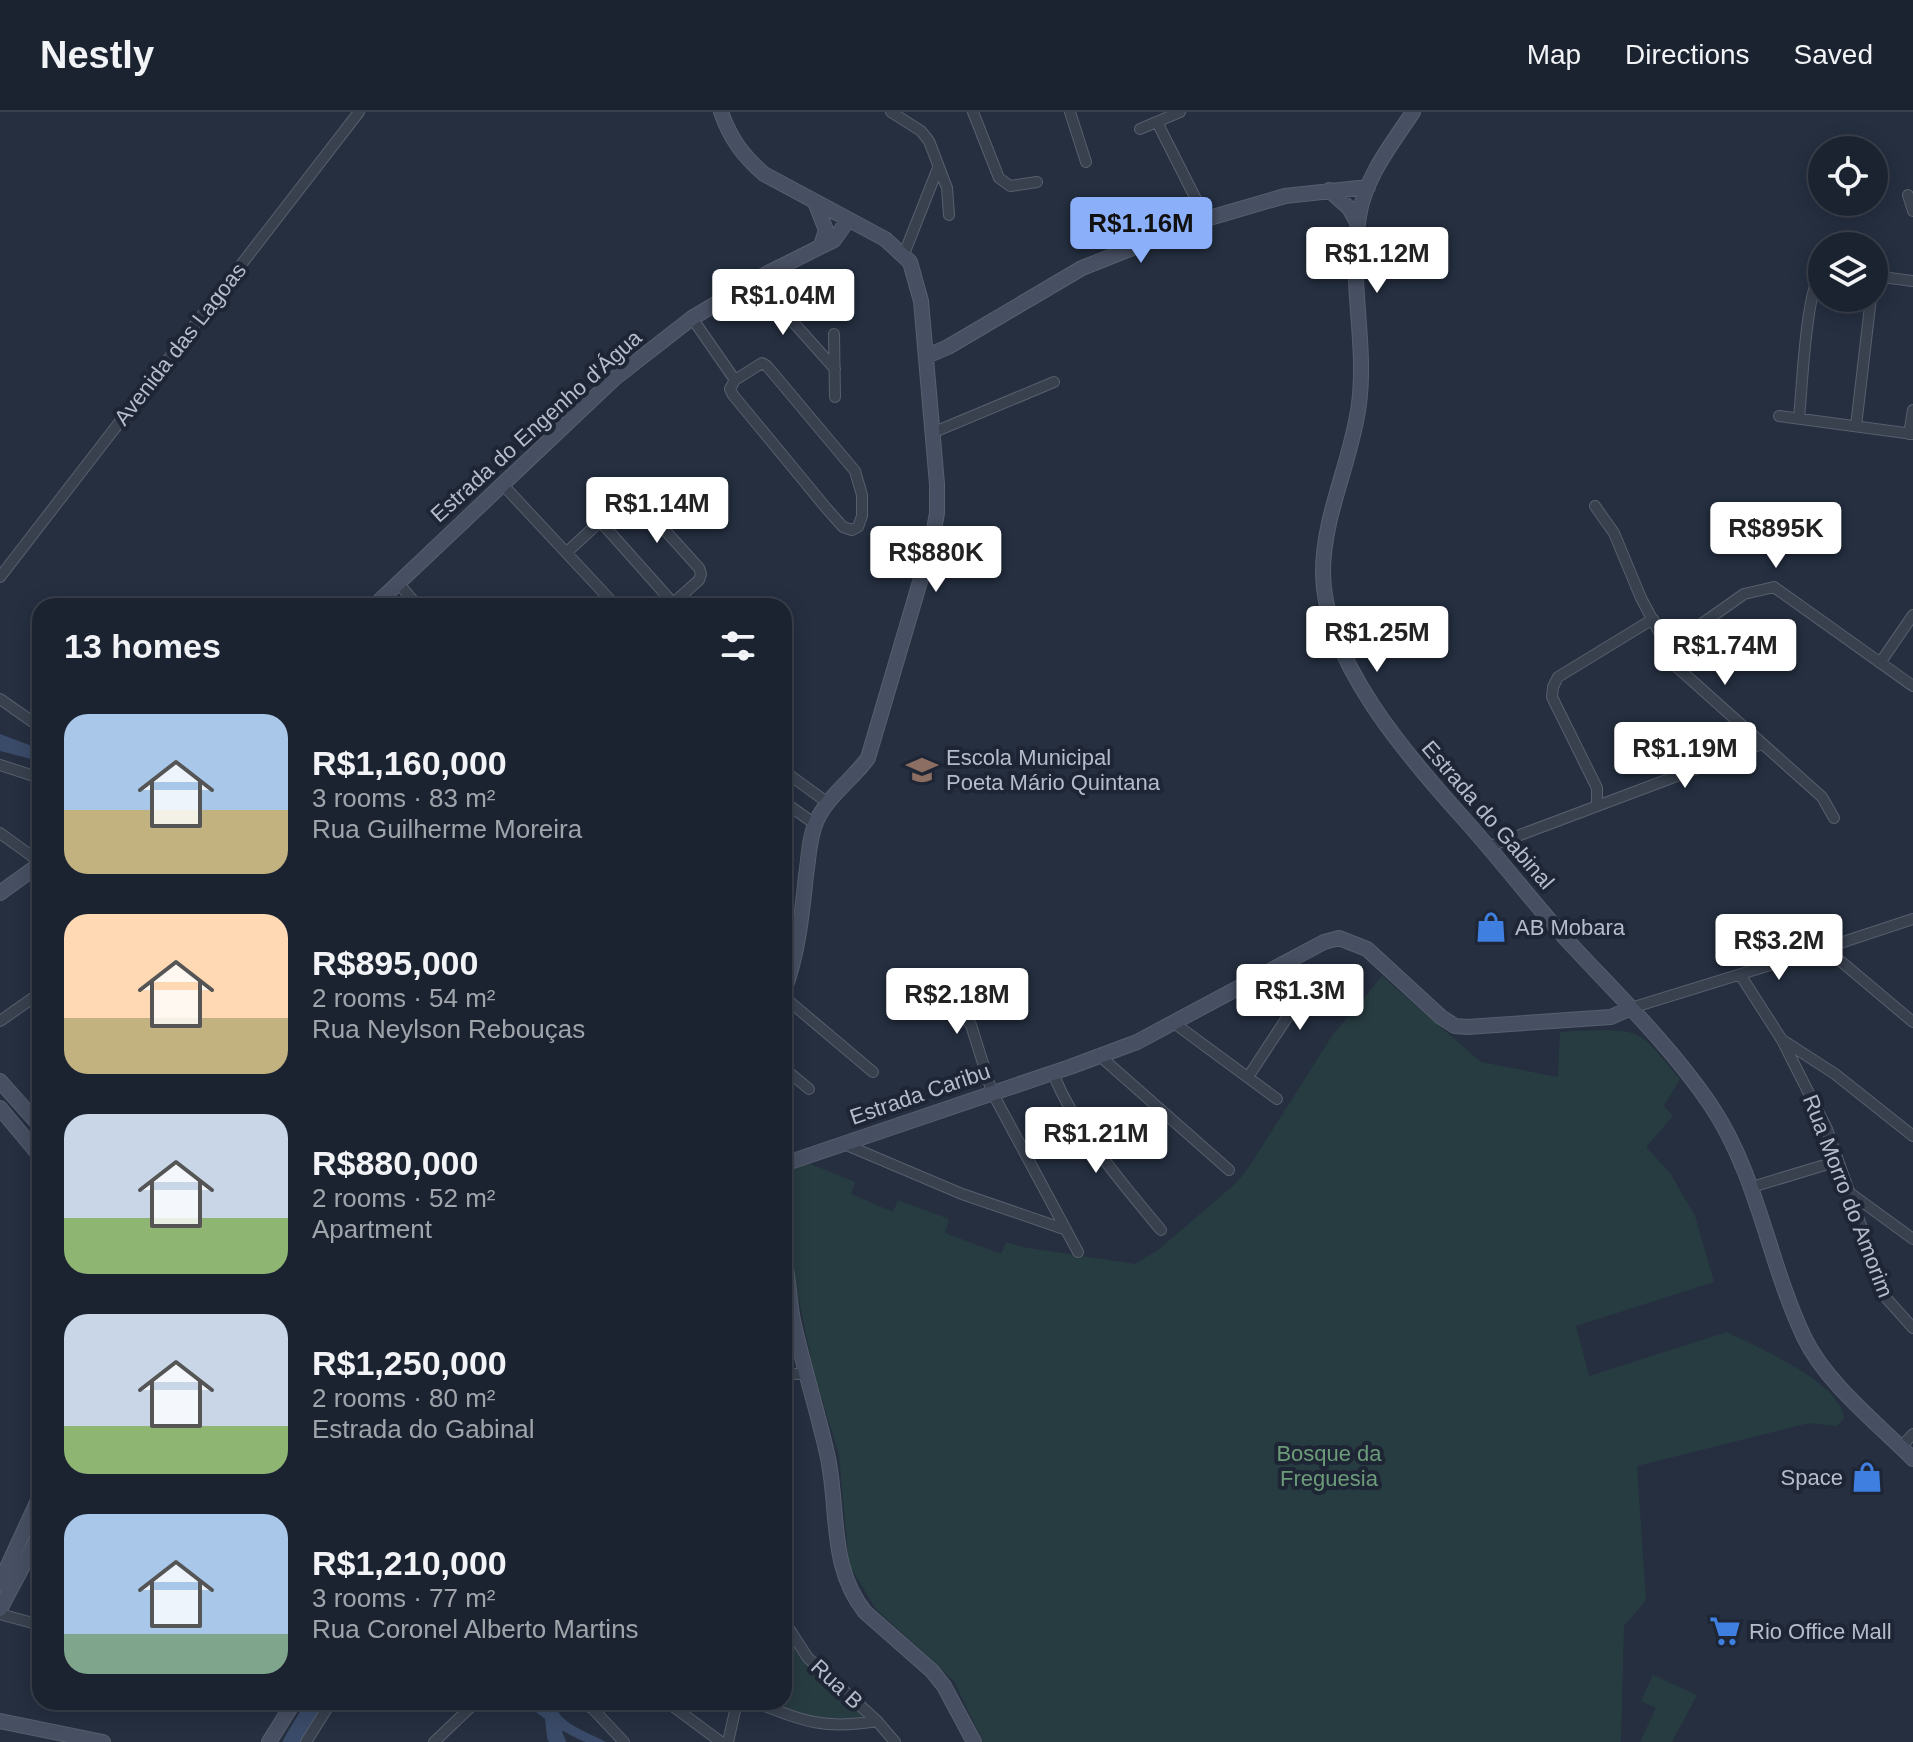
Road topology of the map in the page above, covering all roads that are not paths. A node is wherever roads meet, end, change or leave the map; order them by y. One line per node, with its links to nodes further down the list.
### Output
1 (359, 112): 47 (street, Avenida das Lagoas)
2 (721, 112): 16 (main road)
3 (891, 112): 11 (street)
4 (973, 112): 12 (street)
5 (1070, 112): 10 (street)
6 (1180, 112): 8 (street)
7 (1413, 112): 13 (main road, Estrada do Gabinal)
8 (1157, 122): 9 (street); 19 (street)
9 (1140, 129)
10 (1086, 162)
11 (938, 168): 18 (street); 24 (street)
12 (1037, 182)
13 (1368, 187): 14 (main road); 21 (main road, Estrada do Gabinal)
14 (1329, 190): 19 (main road); 21 (main road)
15 (1908, 195): 17 (street)
16 (815, 202): 20 (main road); 23 (main road)
17 (1913, 211)
18 (949, 215)
19 (1206, 219): 32 (main road)
20 (848, 220): 22 (main road); 23 (main road, Estrada do Engenho d'Água)
21 (1358, 224): 73 (main road, Estrada do Gabinal)
22 (872, 233): 23 (main road); 24 (main road)
23 (828, 243): 25 (main road, Estrada do Engenho d'Água)
24 (904, 254): 32 (main road)
25 (766, 274): 30 (main road, Estrada do Engenho d'Água); 33 (street)
26 (1888, 278): 27 (street)
27 (1913, 281)
28 (1810, 312): 39 (street)
29 (1869, 312): 40 (street)
30 (692, 318): 34 (street); 43 (main road, Estrada do Engenho d'Água)
31 (834, 334): 33 (street)
32 (927, 356): 41 (main road)
33 (835, 369): 36 (street)
34 (735, 380): 34 (street)
35 (1054, 382): 41 (street)
36 (835, 397)
37 (1913, 410): 42 (street)
38 (1779, 416): 39 (street)
39 (1799, 418): 40 (street)
40 (1856, 426): 42 (street)
41 (932, 433): 67 (main road)
42 (1911, 434)
43 (503, 485): 46 (street); 48 (main road, Estrada do Engenho d'Água)
44 (1595, 506): 55 (street)
45 (600, 521): 46 (street); 52 (street); 53 (street)
46 (567, 552): 51 (street)
47 (0, 577)
48 (398, 583): 49 (main road, Estrada do Engenho d'Água); 50 (street)
49 (382, 598)
50 (411, 598)
51 (609, 598)
52 (667, 598)
53 (679, 598)
54 (1913, 615): 57 (street)
55 (1653, 619): 56 (street); 65 (street)
56 (1666, 649): 57 (street); 61 (street)
57 (1880, 663): 58 (street)
58 (1913, 686)
59 (0, 699): 60 (street)
60 (32, 721)
61 (1762, 744): 66 (street); 70 (street)
62 (0, 765): 63 (street)
63 (32, 775)
64 (792, 777): 67 (street)
65 (1597, 788): 66 (street); 68 (street)
66 (1614, 798): 68 (street)
67 (828, 803): 71 (main road)
68 (1597, 804): 73 (street)
69 (792, 808): 71 (street)
70 (1834, 818)
71 (815, 824): 79 (main road)
72 (0, 833): 74 (street)
73 (1488, 847): 85 (main road, Estrada do Gabinal)
74 (32, 857)
75 (32, 869): 76 (main road)
76 (1, 891)
77 (1913, 919): 78 (street)
78 (1825, 948): 81 (street); 87 (street)
79 (792, 960)
80 (1282, 962): 85 (main road, Estrada Caribu); 88 (main road, Estrada Caribu); 94 (street)
81 (1741, 976): 85 (street); 89 (street, Rua Morro do Amorim)
82 (937, 982): 97 (street)
83 (32, 999): 86 (street)
84 (792, 1004): 91 (street)
85 (1631, 1008): 108 (main road, Estrada do Gabinal)
86 (0, 1021)
87 (1913, 1022)
88 (1174, 1023): 90 (main road, Estrada Caribu); 94 (street)
89 (1782, 1040): 101 (street); 106 (street, Rua Morro do Amorim)
90 (1101, 1057): 92 (main road, Estrada Caribu); 107 (street)
91 (873, 1072)
92 (1053, 1073): 97 (main road, Estrada Caribu); 111 (street)
93 (792, 1075): 96 (street)
94 (1248, 1077): 98 (street)
95 (0, 1081): 100 (main road)
96 (809, 1089)
97 (992, 1092): 103 (main road, Estrada Caribu); 110 (street)
98 (1277, 1099)
99 (4, 1114): 102 (main road); 104 (main road)
100 (32, 1115)
101 (1913, 1136)
102 (32, 1139)
103 (844, 1144): 105 (main road, Estrada Caribu); 110 (street)
104 (32, 1147)
105 (792, 1161)
106 (1838, 1161): 108 (street); 109 (street, Rua Morro do Amorim)
107 (1229, 1170)
108 (1752, 1187): 119 (main road, Estrada do Gabinal)
109 (1848, 1192): 112 (street); 115 (street, Rua Morro do Amorim)
110 (1064, 1229): 113 (street)
111 (1161, 1230)
112 (1913, 1239)
113 (1078, 1252)
114 (792, 1328): 117 (main road)
115 (1913, 1328)
116 (792, 1374): 117 (street)
117 (807, 1374): 146 (main road)
118 (1913, 1434): 119 (street)
119 (1901, 1447): 120 (main road, Estrada do Gabinal)
120 (1913, 1459)
121 (32, 1513): 123 (main road)
122 (32, 1550): 124 (main road)
123 (0, 1583)
124 (0, 1612): 125 (street)
125 (32, 1622)
126 (792, 1633): 137 (street, Rua B)
127 (289, 1710): 139 (main road)
128 (326, 1710): 140 (street)
129 (468, 1710): 141 (street)
130 (594, 1710): 142 (street)
131 (678, 1710): 135 (street)
132 (685, 1710): 135 (street)
133 (735, 1710): 144 (street)
134 (778, 1710): 137 (street)
135 (684, 1714): 143 (street)
136 (0, 1721): 138 (main road)
137 (877, 1721): 145 (street, Rua B)
138 (103, 1742)
139 (269, 1742)
140 (306, 1742)
141 (434, 1742)
142 (624, 1742)
143 (721, 1742)
144 (728, 1742)
145 (895, 1742)
146 (974, 1742)

